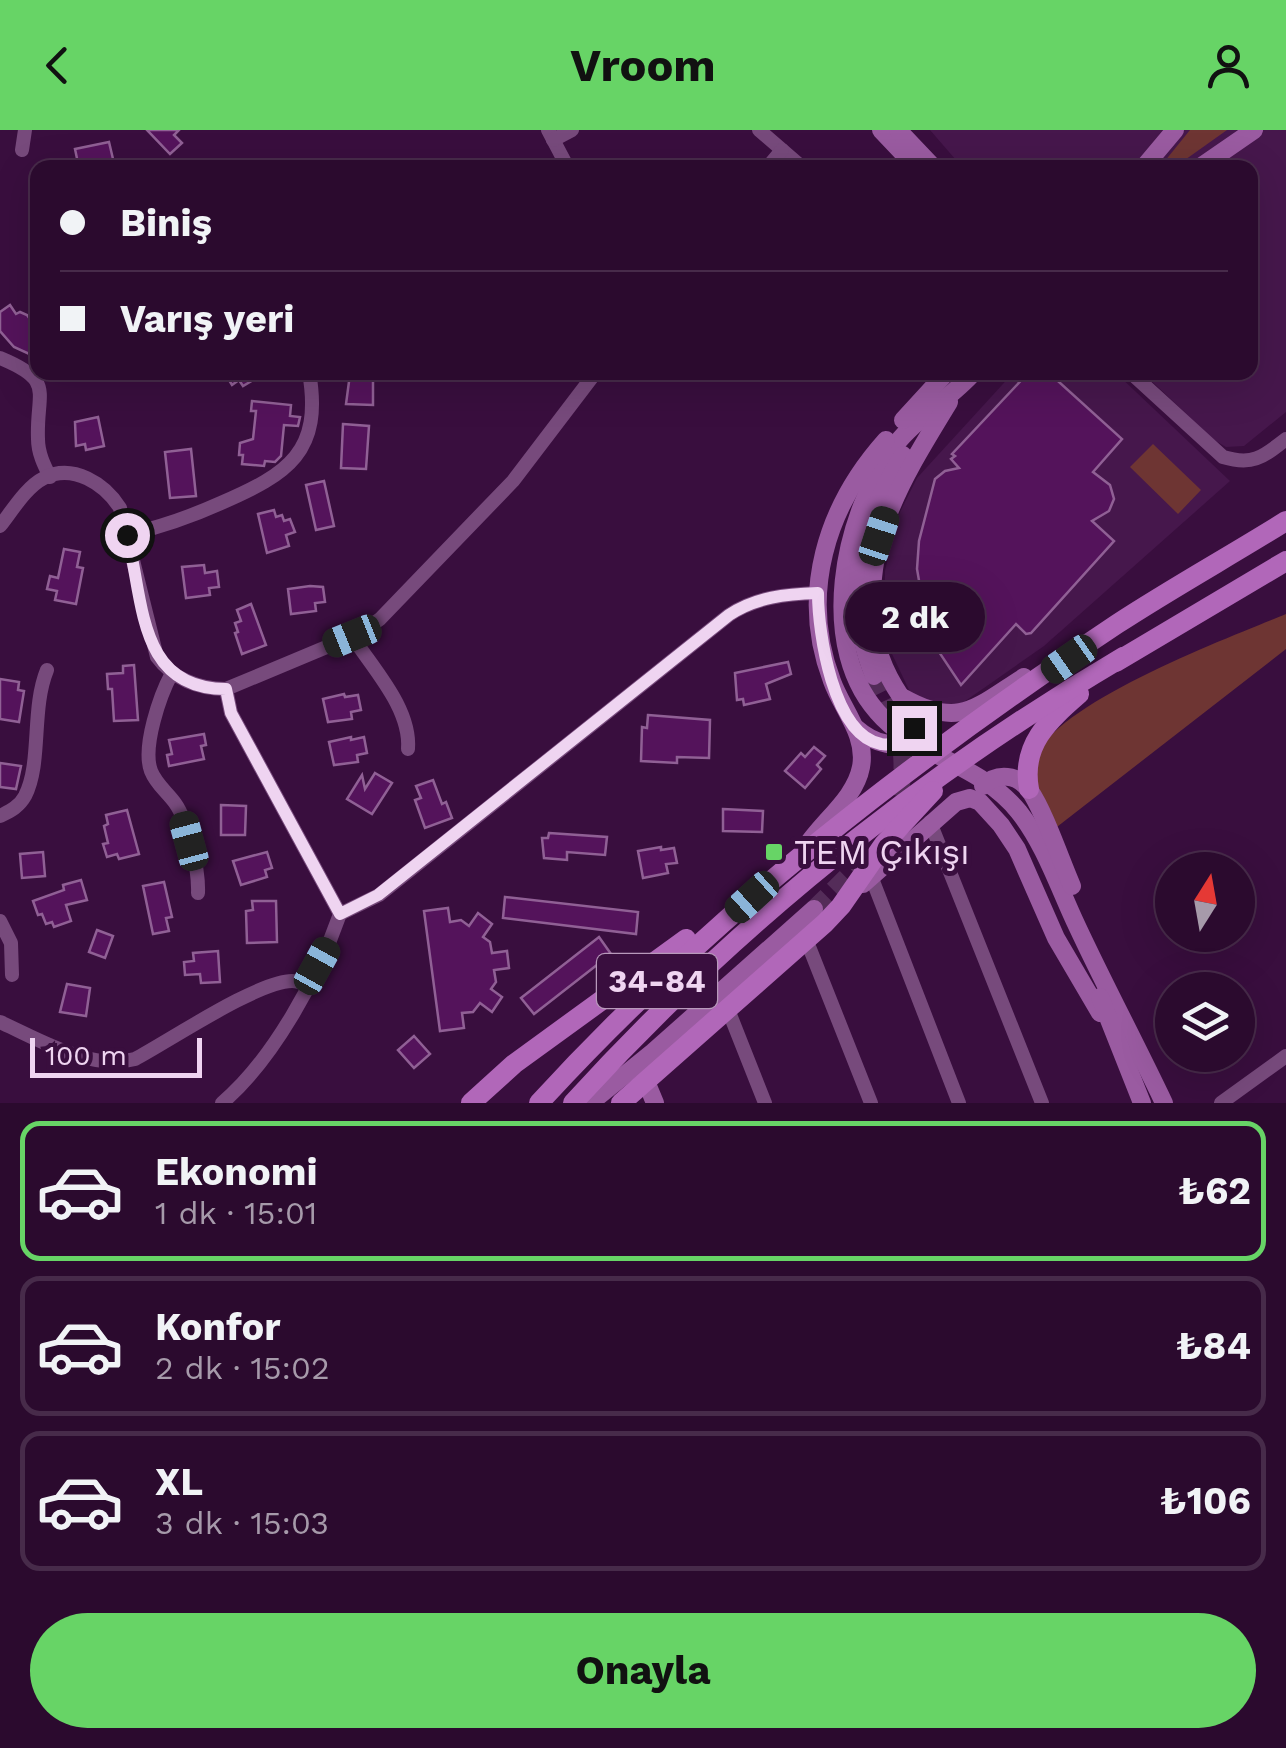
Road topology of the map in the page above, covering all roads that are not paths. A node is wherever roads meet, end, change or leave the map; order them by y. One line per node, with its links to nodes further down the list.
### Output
1 (25, 130): 10 (street)
2 (572, 130): 9 (street)
3 (759, 130): 11 (street)
4 (881, 130): 16 (main road)
5 (1175, 130): 18 (main road)
6 (1241, 130): 12 (main road)
7 (1254, 130): 12 (main road)
8 (903, 131): 17 (main road)
9 (550, 135): 13 (street)
10 (22, 150)
11 (782, 150): 14 (street); 15 (street)
12 (1222, 152): 19 (main road)
13 (564, 160)
14 (774, 160)
15 (794, 160)
16 (909, 160)
17 (927, 160)
18 (1150, 160)
19 (1210, 160)
20 (0, 358): 21 (street)
21 (30, 373)
22 (35, 380): 31 (street)
23 (311, 380): 34 (street)
24 (590, 380): 37 (street)
25 (939, 380): 30 (main road)
26 (967, 380): 28 (main road)
27 (1139, 380): 29 (street)
28 (954, 394): 40 (main road); 43 (main road); 45 (main road)
29 (1286, 439)
30 (866, 465): 36 (main road); 40 (main road)
31 (50, 476): 33 (street); 34 (street)
32 (1286, 522): 38 (highway)
33 (0, 526)
34 (127, 535): 42 (street)
35 (1286, 561): 39 (highway)
36 (818, 593): 46 (main road); 60 (street)
37 (352, 636): 44 (street); 47 (street)
38 (1089, 645): 45 (main road); 54 (highway, 34-84)
39 (1123, 656): 48 (highway, 34-84); 49 (highway)
40 (849, 668): 53 (main road)
41 (47, 670): 51 (street)
42 (172, 673): 44 (street); 56 (street)
43 (874, 676)
44 (226, 689): 60 (street)
45 (900, 695): 46 (main road)
46 (854, 726): 54 (main road)
47 (408, 749)
48 (941, 774): 57 (highway); 74 (highway, 34-84)
49 (1029, 789): 50 (main road); 67 (main road)
50 (980, 802): 52 (main road); 68 (main road)
51 (0, 816)
52 (930, 822): 55 (main road); 81 (street)
53 (1036, 850): 67 (main road); 68 (main road)
54 (800, 856): 59 (highway, 34-84)
55 (871, 876): 57 (main road); 80 (street)
56 (198, 893)
57 (841, 906): 62 (highway)
58 (814, 909): 75 (main road)
59 (736, 911): 72 (highway); 73 (highway, 34-84)
60 (340, 914): 64 (street)
61 (0, 921): 63 (street)
62 (806, 939): 65 (highway); 79 (street)
63 (12, 975)
64 (307, 985): 66 (street); 71 (street)
65 (727, 1007): 70 (highway); 78 (street)
66 (0, 1022)
67 (1127, 1025): 83 (main road)
68 (1122, 1053): 82 (main road)
69 (1286, 1056): 84 (street)
70 (646, 1079): 76 (highway); 77 (main road)
71 (222, 1103)
72 (471, 1103)
73 (539, 1103)
74 (572, 1103)
75 (590, 1103)
76 (621, 1103)
77 (656, 1103)
78 (765, 1103)
79 (871, 1103)
80 (960, 1103)
81 (1042, 1103)
82 (1142, 1103)
83 (1164, 1103)
84 (1221, 1103)

